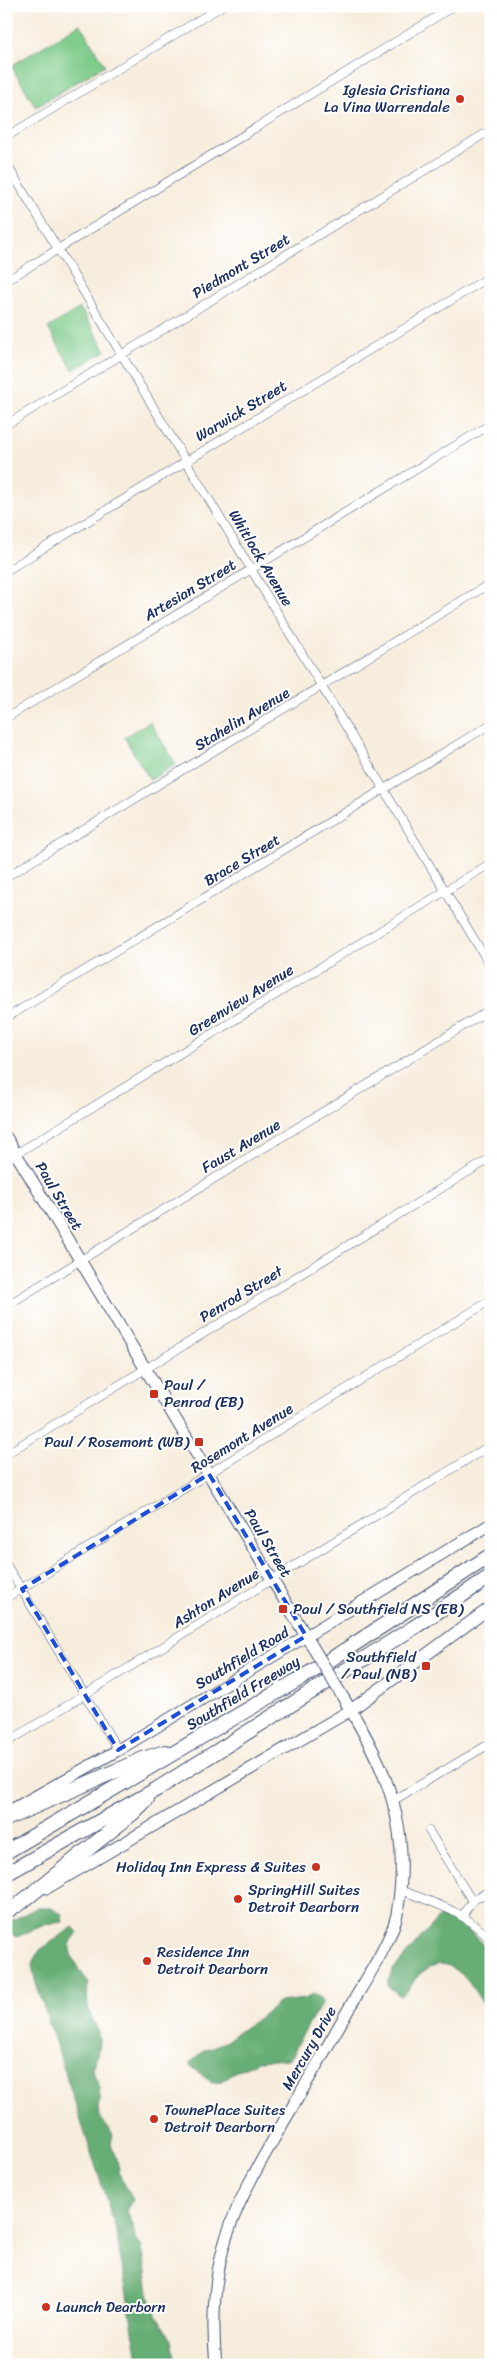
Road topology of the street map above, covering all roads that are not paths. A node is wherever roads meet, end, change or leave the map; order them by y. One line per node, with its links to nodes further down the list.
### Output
1 (222, 6): 4 (street)
2 (454, 6): 6 (street)
3 (491, 130): 9 (street, Piedmont Street)
4 (6, 138)
5 (6, 163): 6 (street, Whitlock Avenue)
6 (58, 249): 8 (street); 9 (street, Whitlock Avenue)
7 (491, 276): 12 (street, Warwick Street)
8 (6, 281)
9 (122, 355): 11 (street, Piedmont Street); 12 (street, Whitlock Avenue)
10 (491, 424): 13 (street, Artesian Street)
11 (6, 425)
12 (186, 461): 13 (street, Whitlock Avenue); 14 (street, Warwick Street)
13 (252, 569): 16 (street, Whitlock Avenue); 17 (street, Artesian Street)
14 (6, 570)
15 (491, 583): 16 (street, Stahelin Avenue)
16 (322, 686): 19 (street, Whitlock Avenue); 21 (street, Stahelin Avenue)
17 (6, 718)
18 (491, 724): 19 (street, Brace Street)
19 (384, 790): 22 (street, Whitlock Avenue); 25 (street, Brace Street)
20 (491, 863): 22 (street, Greenview Avenue)
21 (6, 877)
22 (445, 891): 23 (street, Whitlock Avenue); 27 (street, Greenview Avenue)
23 (491, 967)
24 (491, 1009): 29 (street, Faust Avenue)
25 (6, 1018)
26 (6, 1137): 27 (street, Paul Street)
27 (11, 1157): 29 (street, Paul Street)
28 (491, 1158): 32 (street, Penrod Street)
29 (81, 1260): 31 (street, Faust Avenue); 32 (street, Paul Street)
30 (491, 1300): 35 (street, Rosemont Avenue)
31 (6, 1306)
32 (146, 1368): 34 (street, Penrod Street); 35 (street, Paul Street)
33 (491, 1446): 40 (street, Ashton Avenue)
34 (6, 1454)
35 (209, 1474): 40 (street, Paul Street); 41 (street, Rosemont Avenue)
36 (491, 1524): 44 (street, Southfield Road)
37 (491, 1554): 49 (highway, Southfield Freeway)
38 (6, 1564): 41 (street)
39 (491, 1576): 51 (highway)
40 (272, 1579): 44 (street, Paul Street); 45 (street, Ashton Avenue)
41 (22, 1589): 42 (street, Rosemont Avenue); 45 (street)
42 (6, 1598)
43 (491, 1607): 46 (street)
44 (309, 1641): 46 (street, Paul Street, bridge); 50 (street, Southfield Road)
45 (85, 1695): 47 (street, Ashton Avenue); 50 (street)
46 (348, 1704): 52 (street, Paul Street); 61 (street)
47 (6, 1743)
48 (491, 1743): 52 (street)
49 (184, 1747): 54 (highway); 56 (highway, Southfield Freeway)
50 (118, 1750): 53 (street, Southfield Road)
51 (157, 1789): 57 (highway); 61 (highway)
52 (394, 1800): 58 (street, Paul Street)
53 (6, 1812)
54 (6, 1819)
55 (429, 1831): 60 (street)
56 (6, 1852)
57 (6, 1874)
58 (400, 1890): 62 (street); 64 (street, Mercury Drive)
59 (491, 1890): 60 (street)
60 (472, 1901): 62 (street)
61 (12, 1909)
62 (462, 1916): 63 (street)
63 (491, 1941)
64 (216, 2365)

